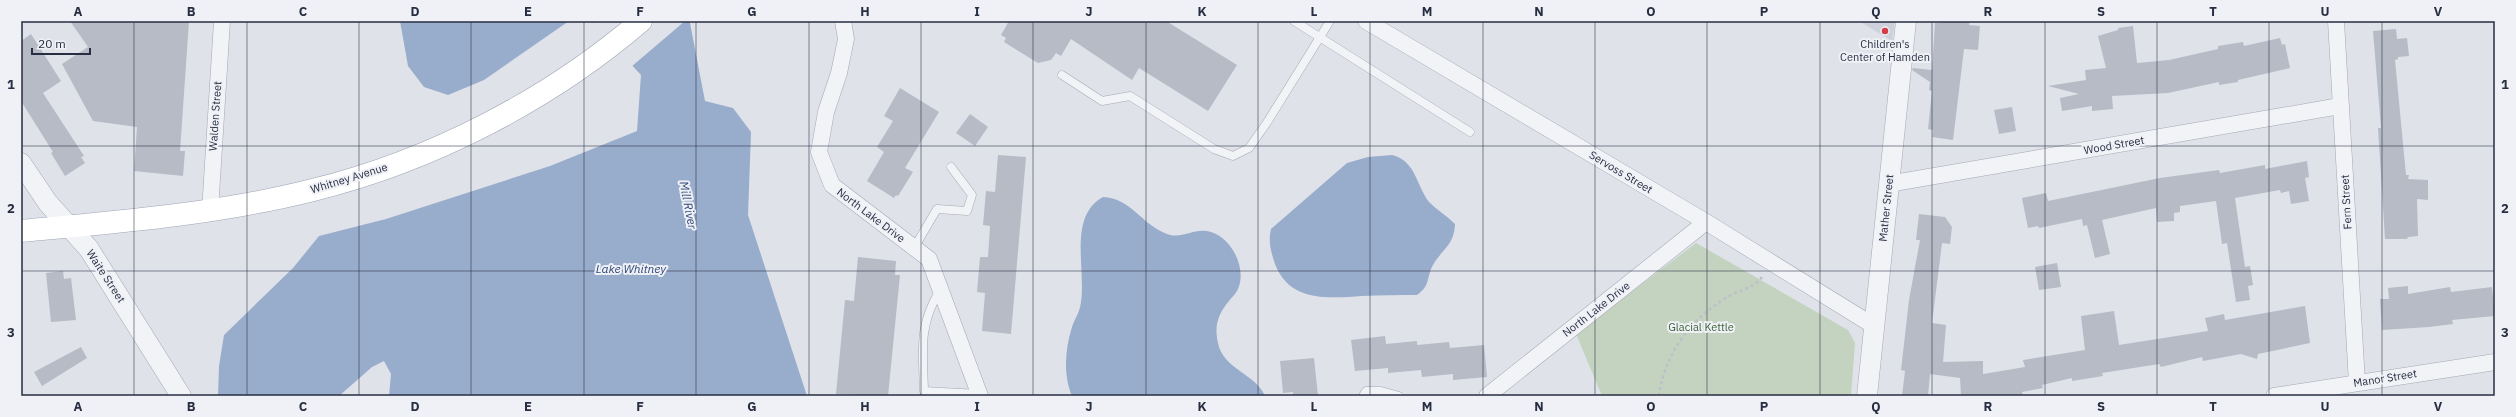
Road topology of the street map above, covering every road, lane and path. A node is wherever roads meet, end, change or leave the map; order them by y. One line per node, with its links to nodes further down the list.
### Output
1 (222, 21): 16 (street, Walden Street)
2 (641, 21): 16 (main road, Whitney Avenue)
3 (843, 21): 20 (street, North Lake Drive)
4 (1294, 21): 9 (lane)
5 (1330, 21): 9 (lane)
6 (1366, 21): 17 (street, Servoss Street)
7 (1906, 21): 15 (street, Mather Street)
8 (2336, 21): 11 (street, Fern Street)
9 (1319, 38): 10 (lane); 12 (lane)
10 (1062, 75)
11 (2340, 106): 15 (street, Wood Street); 25 (street, Fern Street)
12 (1470, 132)
13 (21, 163): 18 (street, Waite Street)
14 (951, 167): 20 (lane)
15 (1888, 184): 23 (street, Mather Street)
16 (210, 211): 18 (main road, Whitney Avenue)
17 (1706, 222): 21 (street, Servoss Street); 30 (street, North Lake Drive)
18 (70, 226): 19 (main road, Whitney Avenue); 27 (street, Waite Street)
19 (21, 231)
20 (914, 248): 22 (street, North Lake Drive)
21 (1772, 263): 23 (street, Servoss Street); 31 (path)
22 (941, 290): 26 (street, North Lake Drive); 26 (lane)
23 (1874, 326): 32 (street, Mather Street)
24 (2495, 362): 25 (street, Manor Street)
25 (2357, 383): 33 (street, Manor Street)
26 (980, 395)
27 (181, 396)
28 (1363, 396): 29 (lane)
29 (1399, 396)
30 (1487, 396)
31 (1659, 396)
32 (1867, 396)
33 (2274, 396)

